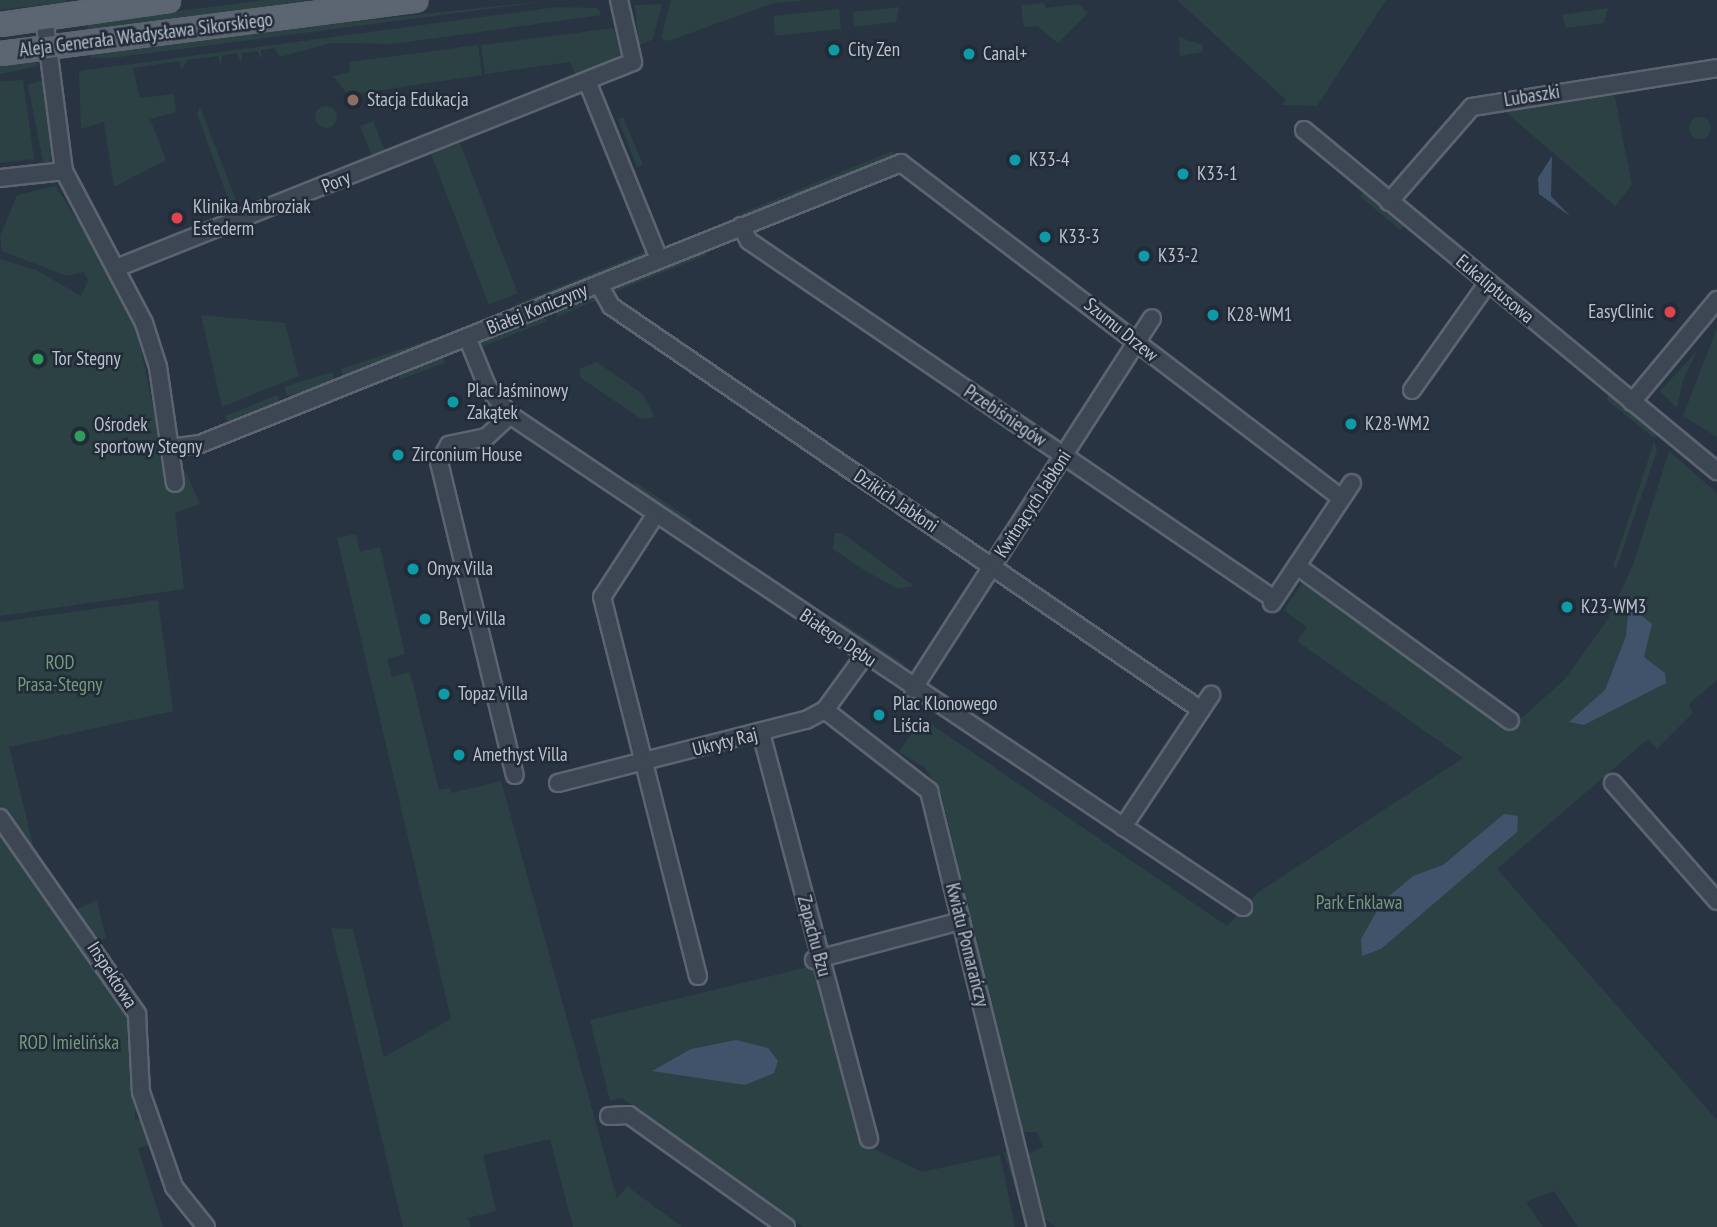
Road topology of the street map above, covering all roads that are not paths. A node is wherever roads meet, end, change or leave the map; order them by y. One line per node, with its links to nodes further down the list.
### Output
1 (416, 0): 8 (main road, Aleja Generała Władysława Sikorskiego)
2 (618, 0): 5 (street, Pory)
3 (630, 0): 5 (street, Pory)
4 (155, 1): 6 (main road, Aleja Generała Władysława Sikorskiego)
5 (627, 17): 11 (street, Pory)
6 (44, 18): 7 (main road, Aleja Generała Władysława Sikorskiego); 8 (street)
7 (0, 24)
8 (48, 46): 9 (main road, Aleja Generała Władysława Sikorskiego); 14 (street)
9 (0, 53)
10 (1717, 68): 16 (street, Lubaszki)
11 (587, 81): 18 (street); 19 (street, Pory)
12 (1304, 131): 16 (street, Eukaliptusowa)
13 (901, 163): 17 (street, Białej Koniczyny); 25 (street, Szumu Drzew)
14 (64, 171): 15 (street); 19 (street)
15 (0, 178)
16 (1389, 202): 20 (street, Eukaliptusowa)
17 (741, 226): 18 (street, Białej Koniczyny); 30 (street, Przebiśniegów)
18 (660, 259): 21 (street, Białej Koniczyny)
19 (119, 267): 29 (street)
20 (1487, 284): 26 (street); 27 (street, Eukaliptusowa)
21 (599, 285): 24 (street, Białej Koniczyny); 36 (street, Dzikich Jabłoni)
22 (1717, 300): 27 (street)
23 (1152, 318): 25 (street, Kwitnących Jabłoni)
24 (467, 337): 28 (street, Białego Dębu); 29 (street, Białej Koniczyny)
25 (1136, 344): 30 (street, Kwitnących Jabłoni); 34 (street, Szumu Drzew)
26 (1412, 390)
27 (1632, 402): 31 (street, Eukaliptusowa)
28 (510, 415): 35 (street, Białego Dębu); 46 (street)
29 (171, 448): 32 (street)
30 (1064, 455): 36 (street, Kwitnących Jabłoni); 37 (street, Przebiśniegów)
31 (1717, 471)
32 (175, 483)
33 (1352, 483): 34 (street)
34 (1341, 498): 37 (street)
35 (656, 514): 38 (street, Białego Dębu); 45 (street)
36 (993, 566): 39 (street, Kwitnących Jabłoni); 42 (street, Dzikich Jabłoni)
37 (1297, 566): 43 (street)
38 (865, 656): 39 (street, Białego Dębu); 41 (street)
39 (913, 689): 50 (street, Białego Dębu)
40 (1211, 695): 42 (street)
41 (825, 710): 44 (street, Ukryty Raj); 53 (street, Kwiatu Pomarańczy)
42 (1201, 710): 50 (street)
43 (1510, 720)
44 (761, 733): 45 (street, Ukryty Raj); 54 (street, Zapachu Bzu)
45 (642, 763): 47 (street, Ukryty Raj); 55 (street)
46 (515, 775)
47 (558, 783)
48 (1613, 783): 51 (street)
49 (0, 818): 58 (street, Inspektowa)
50 (1123, 827): 52 (street, Białego Dębu)
51 (1717, 901)
52 (1243, 907)
53 (961, 921): 54 (street); 60 (street, Kwiatu Pomarańczy)
54 (817, 958): 57 (street, Zapachu Bzu)
55 (698, 976)
56 (609, 1116): 59 (street)
57 (869, 1139)
58 (206, 1227)
59 (786, 1227)
60 (1036, 1227)

